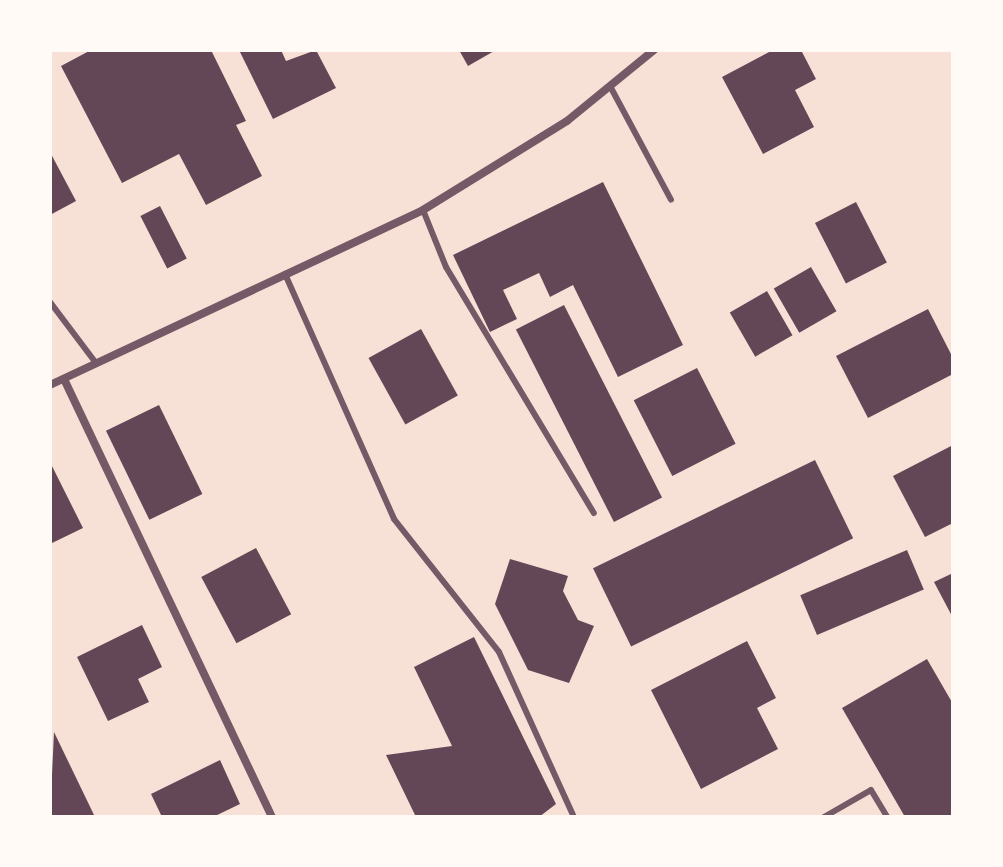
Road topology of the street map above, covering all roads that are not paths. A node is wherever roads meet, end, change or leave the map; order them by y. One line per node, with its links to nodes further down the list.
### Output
1 (654, 50): 2 (street)
2 (610, 86): 3 (lane); 4 (street)
3 (671, 200)
4 (423, 210): 5 (street); 10 (lane)
5 (285, 274): 7 (street); 12 (lane)
6 (50, 302): 7 (lane)
7 (96, 363): 8 (street)
8 (64, 379): 9 (street); 11 (street)
9 (50, 385)
10 (594, 513)
11 (272, 817)
12 (574, 817)
13 (824, 817): 14 (lane)
14 (887, 817)

